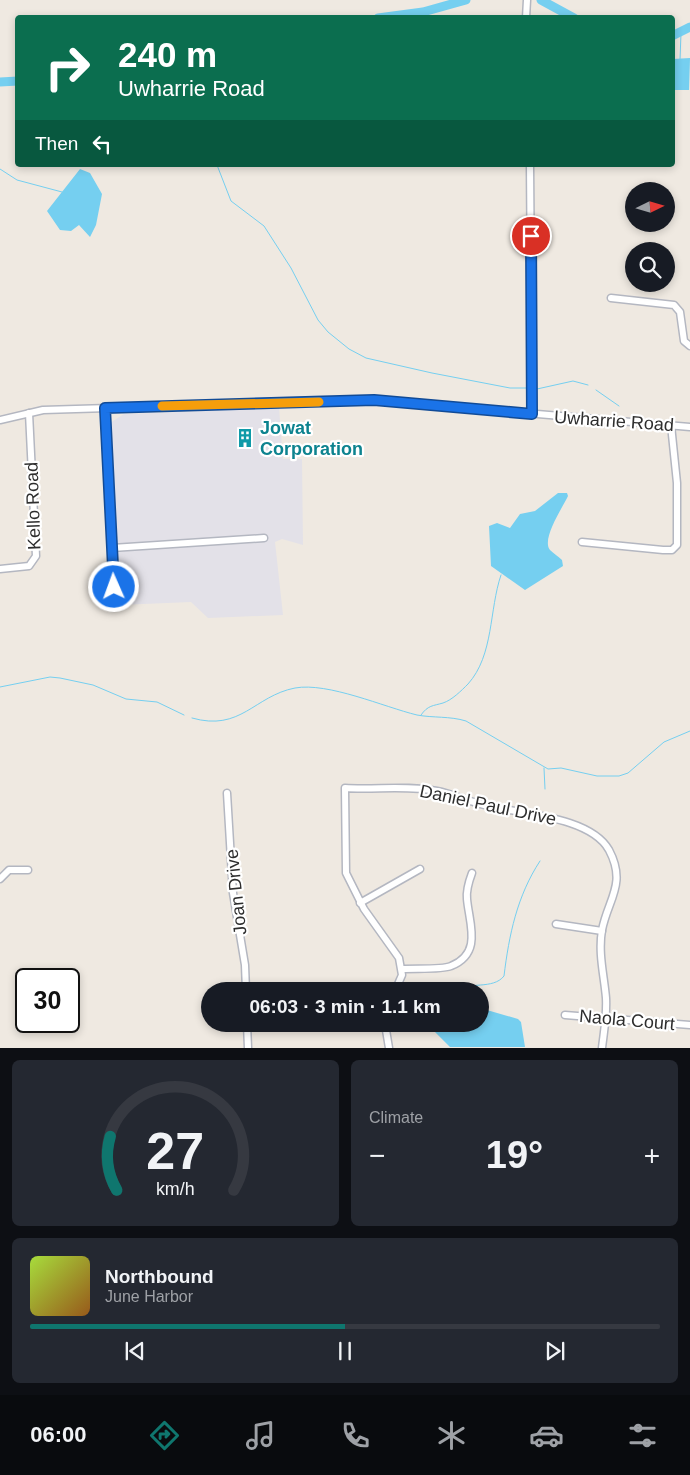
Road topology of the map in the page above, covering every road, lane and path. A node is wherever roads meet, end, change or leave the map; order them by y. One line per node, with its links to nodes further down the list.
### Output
1 (527, 0): 2 (street)
2 (526, 15)
3 (530, 167): 8 (street)
4 (611, 298): 5 (street)
5 (690, 346)
6 (105, 408): 7 (street, Uwharrie Road); 8 (street, Uwharrie Road); 14 (street)
7 (29, 413): 9 (street, Uwharrie Road); 15 (street, Kello Road)
8 (532, 414): 10 (street, Uwharrie Road)
9 (0, 420)
10 (670, 425): 11 (street, Uwharrie Road); 13 (street)
11 (690, 426)
12 (264, 538): 14 (street)
13 (582, 542)
14 (112, 548): 16 (street)
15 (0, 569)
16 (114, 587)
17 (227, 793): 26 (street, Joan Drive)
18 (420, 869): 22 (street)
19 (28, 870): 21 (street)
20 (472, 872): 25 (street)
21 (0, 879)
22 (360, 903): 24 (street, Daniel Paul Drive); 25 (street, Daniel Paul Drive)
23 (556, 924): 24 (street)
24 (602, 931): 29 (street, Daniel Paul Drive)
25 (402, 969): 27 (street)
26 (246, 982)
27 (399, 982)
28 (565, 1015): 29 (street, Naola Court)
29 (606, 1018): 30 (street, Naola Court); 35 (street, Daniel Paul Drive)
30 (690, 1025)
31 (247, 1032): 33 (street)
32 (386, 1032): 34 (street)
33 (248, 1048)
34 (389, 1048)
35 (602, 1048)

